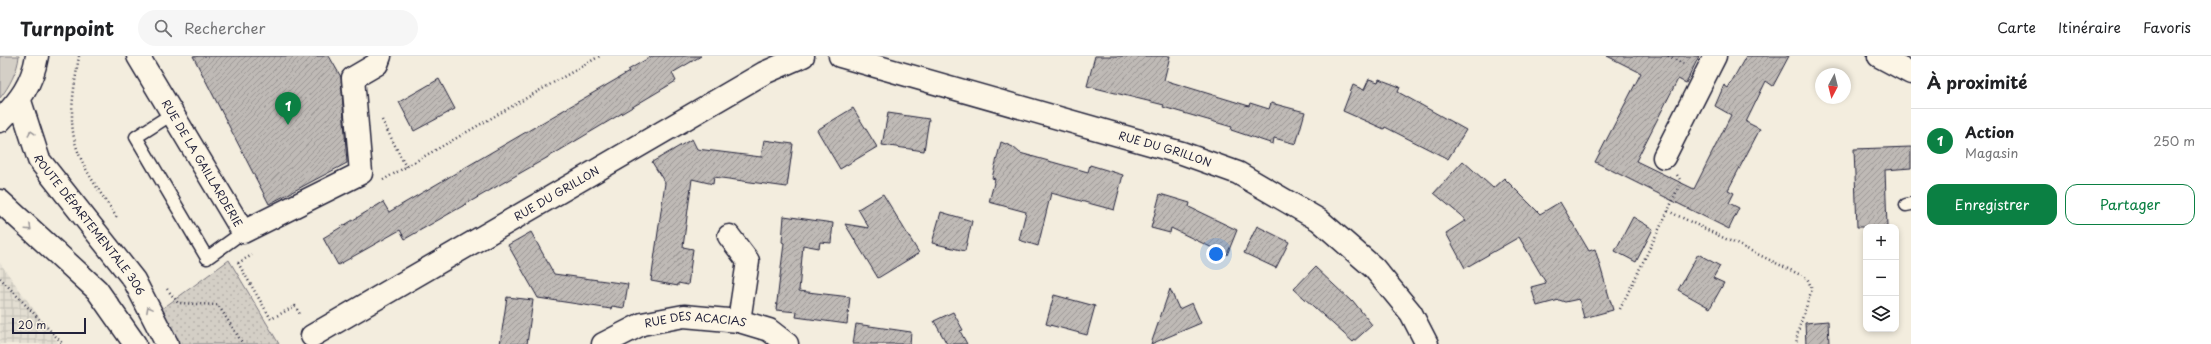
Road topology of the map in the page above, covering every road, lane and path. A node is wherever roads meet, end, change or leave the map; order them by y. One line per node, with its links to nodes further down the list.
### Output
1 (38, 56): 11 (street)
2 (79, 56): 18 (path)
3 (138, 56): 12 (street, RUE DE LA GAILLARDERIE)
4 (380, 56): 19 (street, RUE DE LA GAILLARDERIE)
5 (600, 56): 15 (path)
6 (802, 56): 27 (street, RUE DU GRILLON)
7 (840, 56): 34 (street, RUE DU GRILLON)
8 (1715, 56): 14 (street)
9 (1879, 56): 10 (street)
10 (1911, 73)
11 (20, 101): 13 (street); 30 (street, ROUTE DÉPARTEMENTALE 306, one-way to 11)
12 (172, 114): 19 (street, RUE DE LA GAILLARDERIE); 19 (lane)
13 (0, 121)
14 (1664, 157): 17 (path)
15 (379, 183)
16 (0, 201): 29 (street, one-way to 29)
17 (1668, 210): 25 (path); 35 (path)
18 (120, 222)
19 (243, 232): 22 (path)
20 (729, 236): 26 (street)
21 (258, 252): 22 (path)
22 (238, 263): 27 (path)
23 (0, 278): 28 (path)
24 (164, 285): 31 (path)
25 (1620, 310)
26 (739, 321): 32 (street, RUE DES ACACIAS); 33 (street, RUE DES ACACIAS)
27 (312, 336)
28 (63, 344)
29 (134, 344)
30 (167, 344)
31 (243, 344)
32 (603, 344)
33 (787, 344)
34 (1427, 344)
35 (1796, 344)

